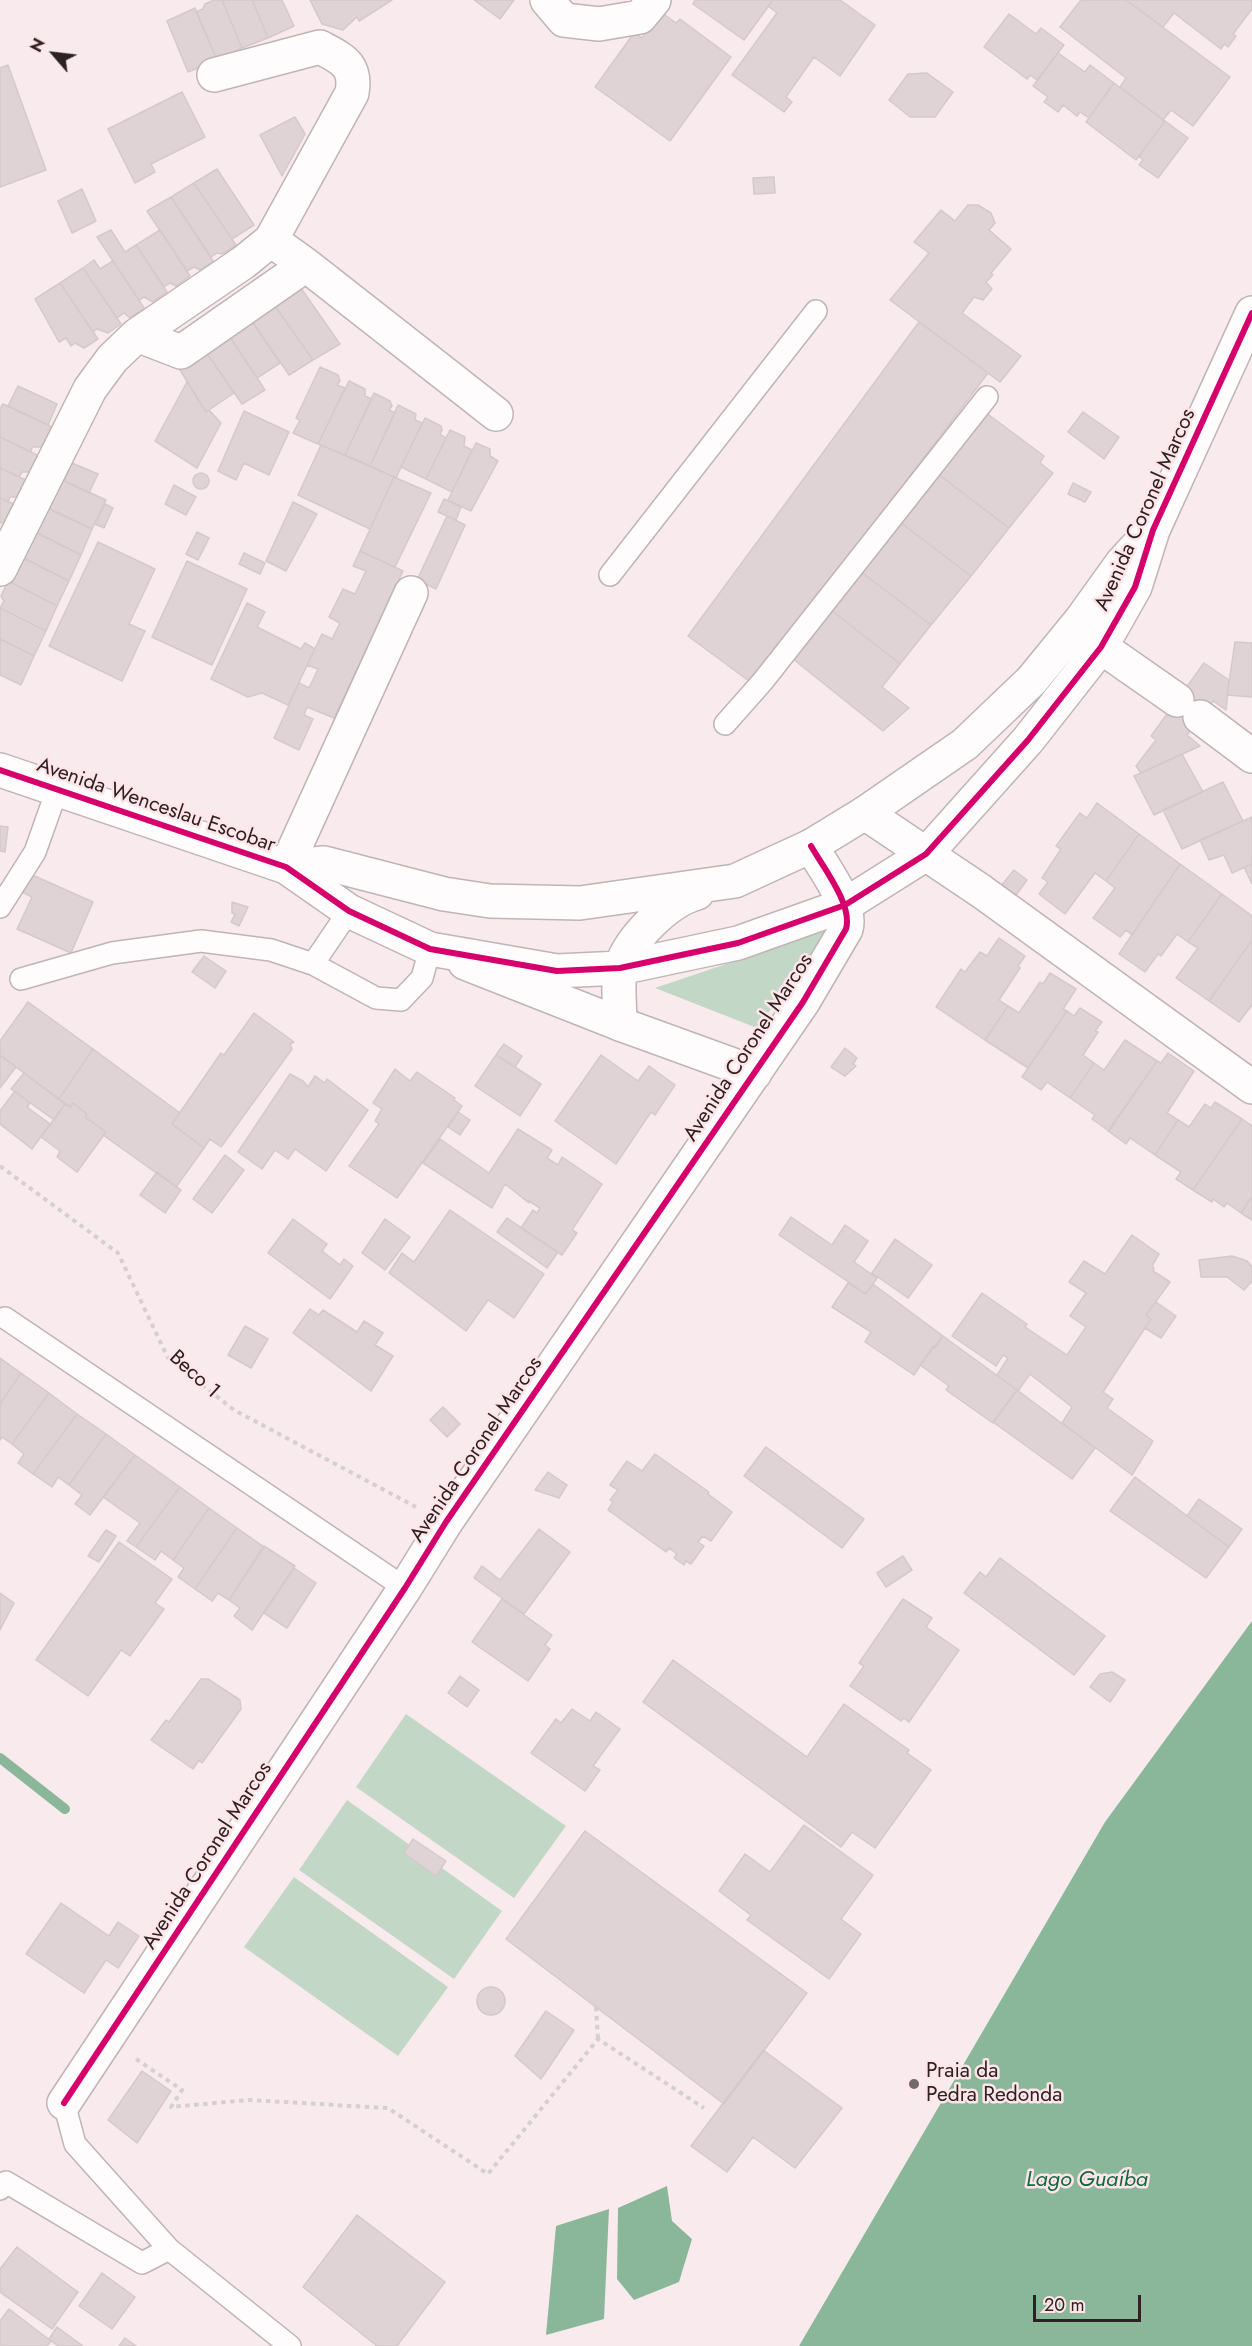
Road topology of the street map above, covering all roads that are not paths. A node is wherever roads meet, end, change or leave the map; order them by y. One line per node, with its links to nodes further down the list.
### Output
1 (547, 0): 2 (street)
2 (654, 0)
3 (214, 75): 4 (street)
4 (271, 240): 5 (street); 8 (street)
5 (306, 265): 8 (street); 10 (street)
6 (816, 311): 13 (lane)
7 (1252, 313): 11 (street, Avenida Coronel Marcos)
8 (137, 335): 12 (street)
9 (987, 397): 16 (lane)
10 (496, 414)
11 (1153, 530): 15 (street, Avenida Coronel Marcos); 20 (street, Avenida Coronel Marcos)
12 (0, 569)
13 (610, 575)
14 (411, 593): 23 (street)
15 (1101, 646): 17 (street); 22 (street, Avenida Coronel Marcos)
16 (725, 724)
17 (1252, 756)
18 (0, 770): 19 (street, Avenida Wenceslau Escobar)
19 (57, 790): 23 (street, Avenida Wenceslau Escobar); 26 (lane)
20 (865, 813): 21 (street, Avenida Coronel Marcos); 22 (street)
21 (811, 846): 24 (street, Avenida Coronel Marcos); 25 (street)
22 (926, 854): 25 (street, Avenida Coronel Marcos); 34 (street)
23 (286, 867): 24 (street, Avenida Coronel Marcos); 27 (street, Avenida Wenceslau Escobar)
24 (735, 881): 30 (street)
25 (845, 905): 30 (street, Avenida Wenceslau Escobar); 33 (street, Avenida Coronel Marcos)
26 (0, 907)
27 (350, 911): 28 (street, Avenida Wenceslau Escobar); 29 (lane)
28 (430, 949): 29 (lane); 30 (street, Avenida Wenceslau Escobar); 32 (street, Avenida Wenceslau Escobar)
29 (313, 964): 31 (lane)
30 (620, 968): 32 (street)
31 (21, 979)
32 (620, 1024): 33 (street, Avenida Wenceslau Escobar)
33 (755, 1073): 36 (street, Avenida Coronel Marcos)
34 (1252, 1087)
35 (5, 1318): 36 (lane)
36 (405, 1588): 37 (street, Avenida Coronel Marcos)
37 (64, 2103): 39 (lane)
38 (0, 2189): 39 (lane)
39 (169, 2250): 40 (lane)
40 (290, 2346)

